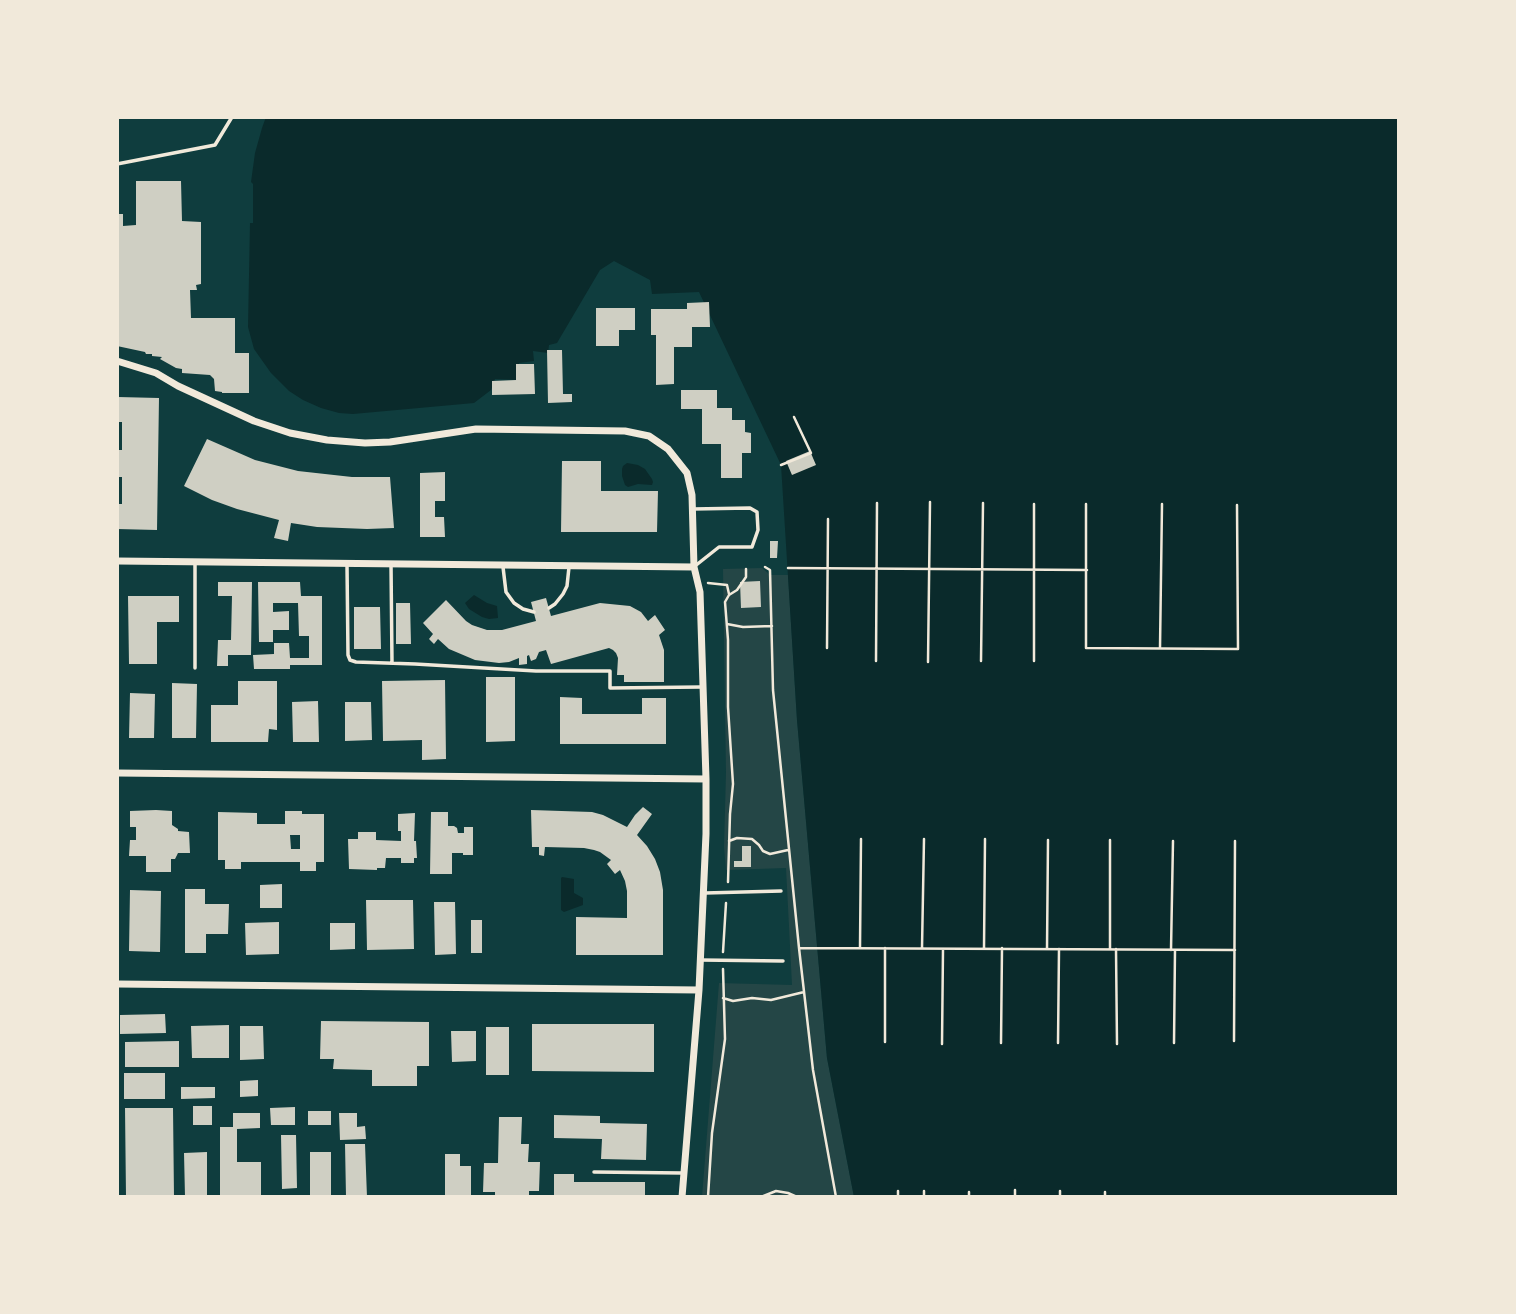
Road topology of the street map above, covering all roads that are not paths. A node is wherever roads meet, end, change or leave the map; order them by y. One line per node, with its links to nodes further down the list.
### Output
1 (232, 117): 2 (lane)
2 (117, 164)
3 (117, 361): 4 (street)
4 (691, 509): 11 (street); 11 (lane)
5 (117, 561): 6 (street)
6 (195, 562): 7 (street); 15 (lane)
7 (346, 563): 8 (street); 14 (lane)
8 (391, 564): 9 (street); 14 (lane)
9 (502, 565): 10 (street); 13 (lane)
10 (569, 565): 11 (street); 12 (lane)
11 (694, 567): 16 (street)
12 (549, 608)
13 (534, 612)
14 (392, 663): 16 (lane)
15 (195, 668)
16 (704, 687): 18 (street)
17 (117, 773): 18 (street)
18 (706, 779): 20 (street)
19 (781, 891): 20 (lane)
20 (703, 893): 21 (street)
21 (700, 960): 22 (lane); 24 (street)
22 (783, 961)
23 (117, 984): 24 (street)
24 (699, 990): 26 (street)
25 (594, 1172): 26 (lane)
26 (684, 1172): 27 (street)
27 (682, 1197)

